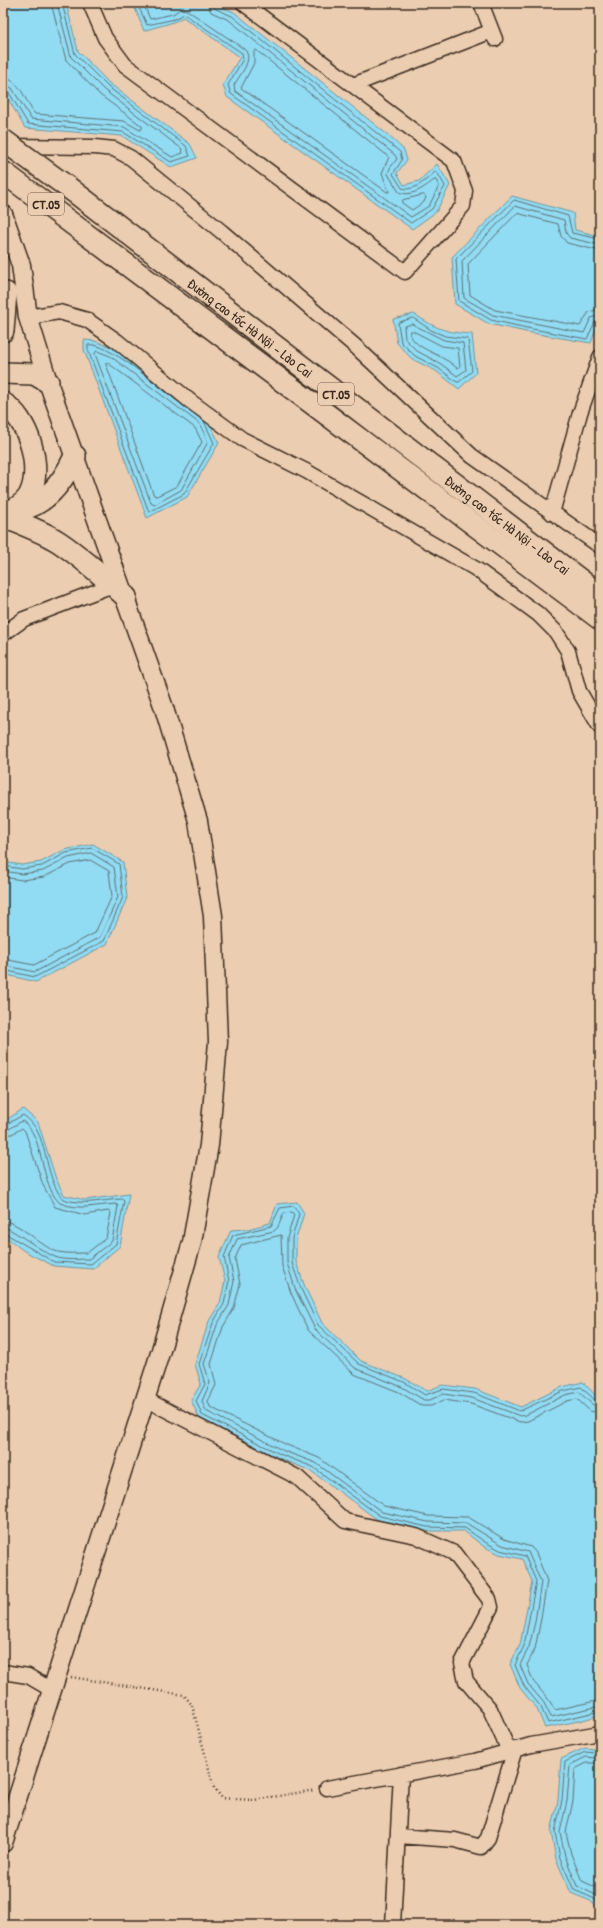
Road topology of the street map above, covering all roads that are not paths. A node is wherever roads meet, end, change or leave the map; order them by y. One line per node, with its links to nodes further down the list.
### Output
1 (90, 3): 4 (street)
2 (245, 3): 4 (street)
3 (481, 3): 4 (street)
4 (353, 85)
5 (3, 140): 21 (highway, Đường cao tốc Hà Nội - Lào Cai / CT.05, bridge)
6 (3, 146): 17 (street)
7 (3, 172): 22 (highway, Đường cao tốc Hà Nội - Lào Cai / CT.05)
8 (3, 214): 10 (main road)
9 (5, 290): 10 (main road); 11 (highway)
10 (28, 317): 14 (main road); 24 (street)
11 (3, 331)
12 (600, 357): 17 (street)
13 (3, 373): 14 (highway)
14 (48, 382): 16 (main road)
15 (3, 403): 18 (highway)
16 (75, 456): 18 (highway); 20 (main road)
17 (552, 513): 19 (street)
18 (5, 514): 20 (highway)
19 (600, 546)
20 (120, 591): 23 (street); 25 (main road)
21 (600, 595)
22 (600, 619)
23 (3, 634)
24 (600, 727)
25 (145, 1399): 27 (main road); 29 (street)
26 (3, 1672): 27 (street)
27 (55, 1682): 33 (main road)
28 (600, 1733): 29 (street)
29 (512, 1750): 30 (street); 32 (street)
30 (401, 1774): 31 (street); 32 (street)
31 (327, 1788)
32 (398, 1836): 34 (street)
33 (3, 1843)
34 (393, 1925)

